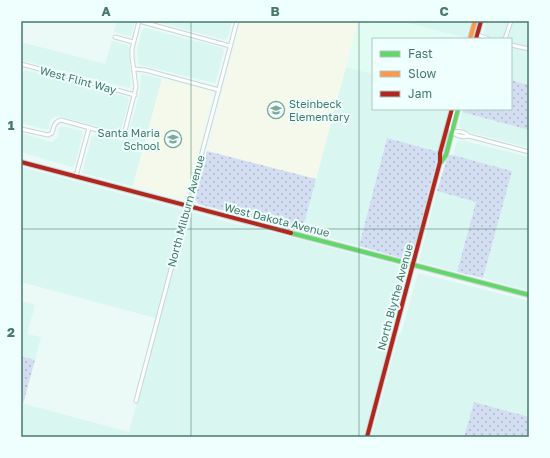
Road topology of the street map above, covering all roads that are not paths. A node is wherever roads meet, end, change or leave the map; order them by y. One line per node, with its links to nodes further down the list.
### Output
1 (139, 21): 10 (street); 12 (street)
2 (237, 21): 12 (street, North Milburn Avenue)
3 (475, 21): 8 (street)
4 (481, 21): 7 (street)
5 (511, 21): 9 (street)
6 (115, 37): 10 (street)
7 (477, 37)
8 (470, 38)
9 (505, 38)
10 (133, 42): 15 (street)
11 (512, 45): 13 (street)
12 (230, 46): 16 (street, North Milburn Avenue)
13 (529, 49)
14 (21, 64): 17 (street, West Flint Way)
15 (134, 69): 16 (street); 17 (street)
16 (219, 90): 28 (street, North Milburn Avenue)
17 (135, 95): 21 (street)
18 (453, 110): 23 (street, North Blythe Avenue)
19 (453, 110): 26 (street, North Blythe Avenue)
20 (458, 110): 23 (street, North Blythe Avenue)
21 (89, 128): 22 (street); 27 (street)
22 (21, 129)
23 (452, 132): 24 (street); 26 (street, North Blythe Avenue)
24 (529, 152)
25 (21, 162): 27 (street, West Dakota Avenue)
26 (440, 162): 29 (street, North Blythe Avenue)
27 (76, 176): 28 (street, West Dakota Avenue)
28 (187, 206): 29 (street, West Dakota Avenue); 31 (street, North Milburn Avenue)
29 (413, 264): 30 (street, West Dakota Avenue); 32 (street, North Blythe Avenue)
30 (529, 295)
31 (136, 401)
32 (367, 437)

